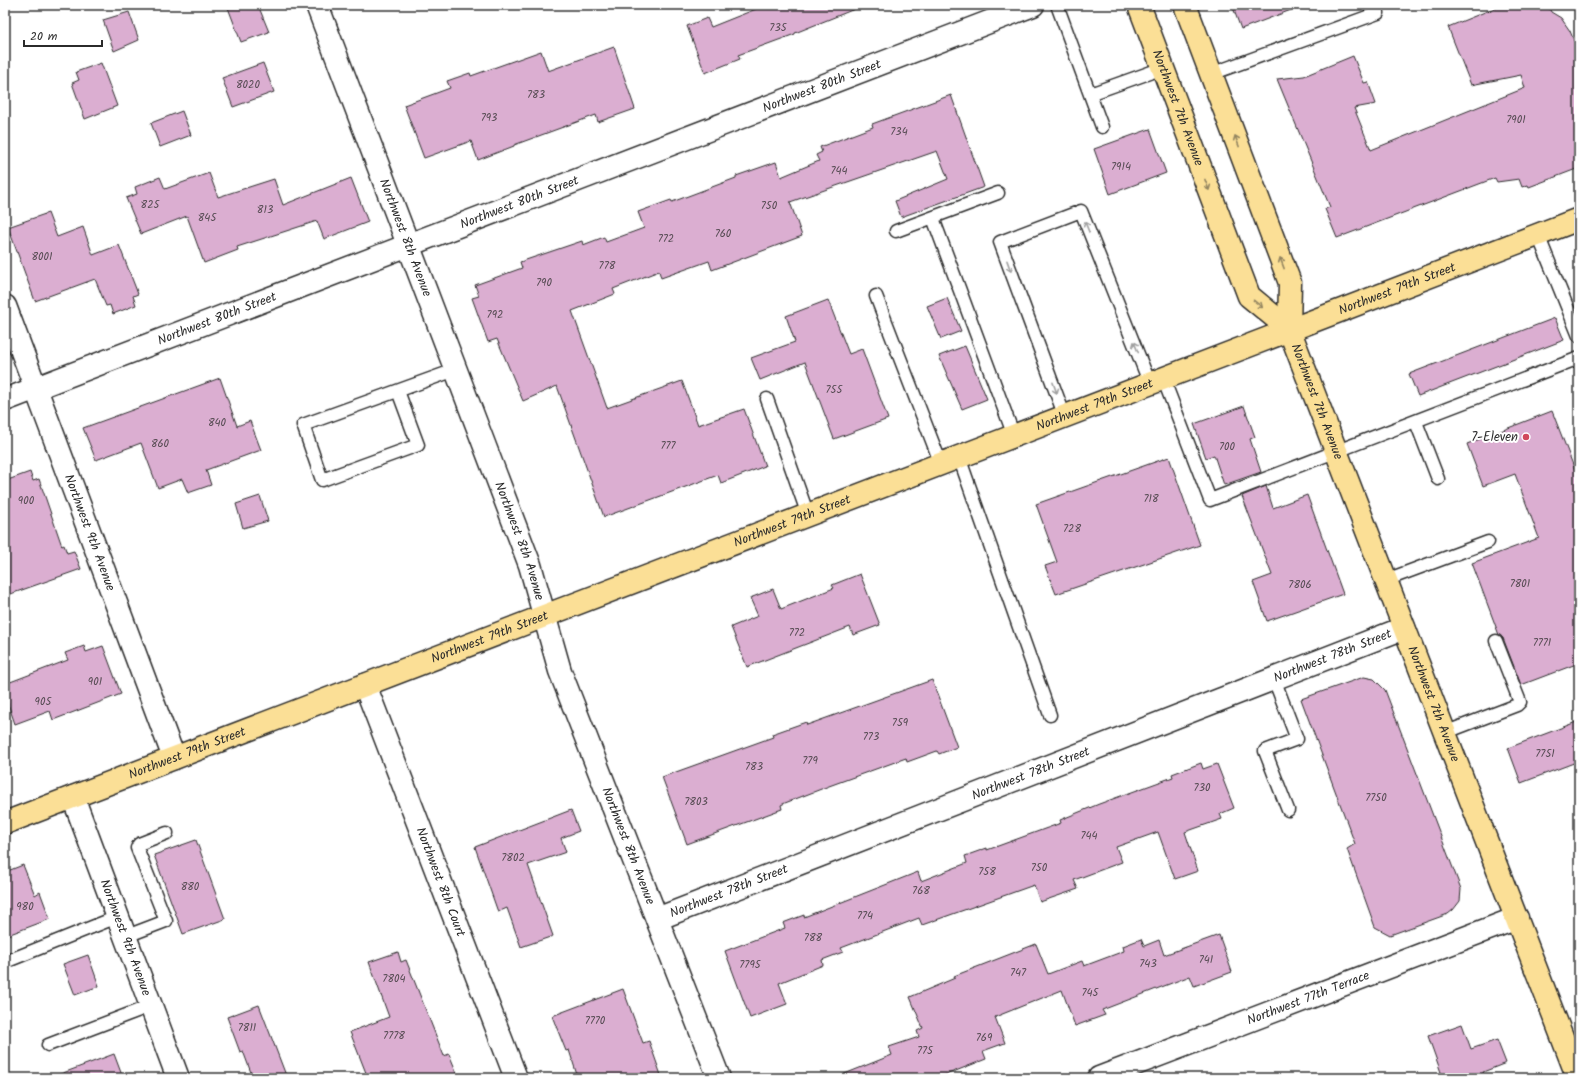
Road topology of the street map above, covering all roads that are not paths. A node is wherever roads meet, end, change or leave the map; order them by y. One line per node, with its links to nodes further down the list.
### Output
1 (317, 5): 17 (street, Northwest 8th Avenue)
2 (1033, 5): 7 (street, Northwest 80th Street)
3 (1057, 5): 10 (lane)
4 (1139, 5): 8 (main road, Northwest 7th Avenue)
5 (1185, 5): 9 (main road, Northwest 7th Avenue)
6 (1375, 5): 9 (lane)
7 (1011, 9): 17 (street, Northwest 80th Street)
8 (1163, 68): 10 (lane); 20 (main road, Northwest 7th Avenue, one-way to 20)
9 (1211, 74): 20 (main road, Northwest 7th Avenue, one-way to 9)
10 (1090, 94): 11 (lane)
11 (1102, 127)
12 (998, 193): 13 (lane)
13 (933, 218): 15 (lane); 31 (lane)
14 (1579, 218): 16 (main road, Northwest 79th Street)
15 (896, 231)
16 (1538, 235): 20 (main road, Northwest 79th Street); 21 (lane)
17 (409, 246): 23 (street, Northwest 8th Avenue); 25 (street, Northwest 80th Street)
18 (876, 296): 33 (lane)
19 (5, 306): 25 (street, Northwest 9th Avenue)
20 (1289, 329): 24 (main road, Northwest 79th Street); 32 (main road, Northwest 7th Avenue)
21 (1579, 336)
22 (1579, 358): 30 (lane)
23 (456, 370): 26 (lane); 38 (street, Northwest 8th Avenue)
24 (1157, 381): 29 (main road, Northwest 79th Street); 29 (lane, one-way to 29); 32 (lane)
25 (36, 388): 28 (street, Northwest 80th Street); 45 (street, Northwest 9th Avenue)
26 (398, 391): 26 (lane)
27 (767, 399): 35 (lane)
28 (5, 400)
29 (1065, 417): 31 (main road, Northwest 79th Street)
30 (1416, 422): 32 (lane); 34 (lane)
31 (1014, 436): 33 (main road, Northwest 79th Street)
32 (1337, 452): 37 (main road, Northwest 7th Avenue)
33 (950, 461): 35 (main road, Northwest 79th Street); 43 (lane)
34 (1438, 479)
35 (808, 515): 38 (main road, Northwest 79th Street)
36 (1488, 542): 37 (lane)
37 (1386, 580): 39 (main road, Northwest 7th Avenue)
38 (545, 616): 42 (main road, Northwest 79th Street); 51 (street, Northwest 8th Avenue)
39 (1404, 628): 41 (street, Northwest 78th Street); 44 (main road, Northwest 7th Avenue)
40 (1496, 641): 44 (lane)
41 (1274, 679): 47 (lane); 51 (street, Northwest 78th Street)
42 (365, 685): 45 (main road, Northwest 79th Street); 58 (street, Northwest 8th Court)
43 (1050, 715)
44 (1444, 733): 50 (main road, Northwest 7th Avenue)
45 (174, 758): 46 (main road, Northwest 79th Street)
46 (73, 797): 48 (main road, Northwest 79th Street); 52 (street, Northwest 9th Avenue)
47 (1288, 810)
48 (5, 823)
49 (167, 833): 52 (lane)
50 (1517, 918): 56 (main road, Northwest 7th Avenue); 60 (street, Northwest 77th Terrace)
51 (657, 919): 59 (street, Northwest 8th Avenue)
52 (121, 927): 53 (lane); 54 (street, Northwest 9th Avenue)
53 (5, 962)
54 (150, 1006): 55 (lane); 57 (street, Northwest 9th Avenue)
55 (48, 1045)
56 (1578, 1074)
57 (178, 1078)
58 (516, 1078)
59 (719, 1078)
60 (1099, 1078)

